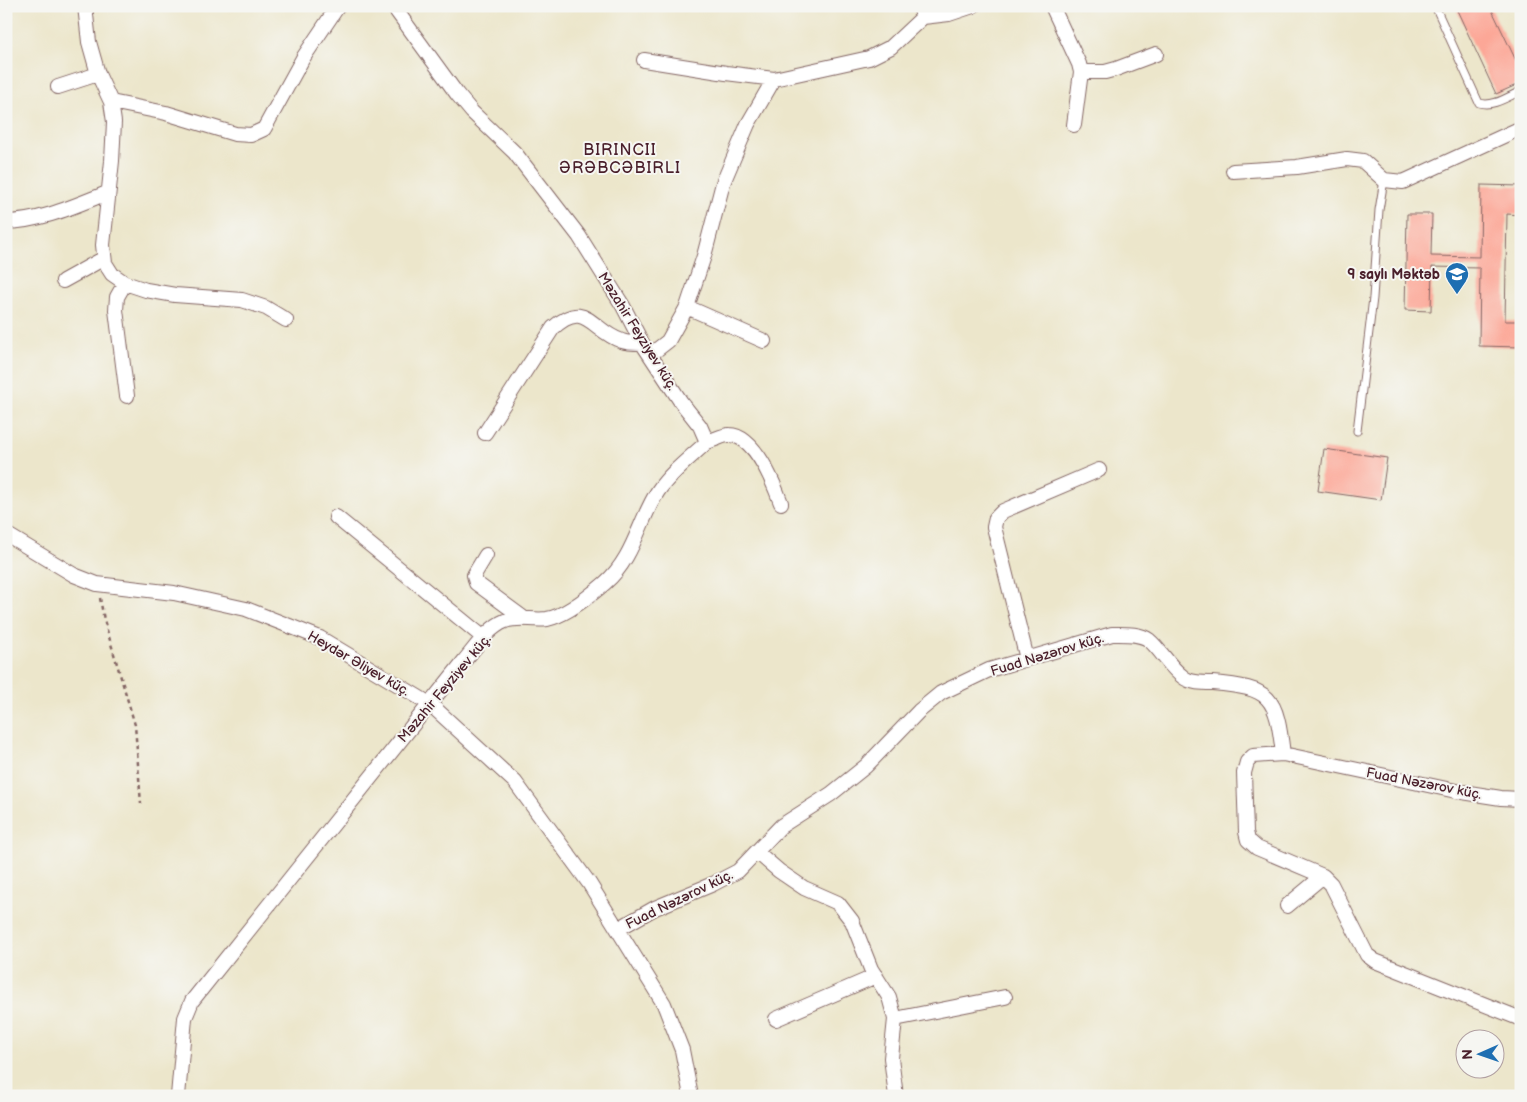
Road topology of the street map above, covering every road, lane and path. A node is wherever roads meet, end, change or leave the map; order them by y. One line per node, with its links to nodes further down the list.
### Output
1 (85, 6): 11 (street)
2 (338, 6): 15 (street)
3 (393, 6): 28 (street, Məzahir Feyziyev küç.)
4 (973, 6): 7 (street)
5 (1052, 6): 10 (street)
6 (1435, 6): 14 (lane)
7 (922, 11): 12 (street)
8 (1156, 54): 10 (street)
9 (644, 60): 12 (street)
10 (1081, 72): 16 (street)
11 (98, 74): 13 (street); 15 (street)
12 (774, 79): 25 (street)
13 (58, 87)
14 (1521, 91)
15 (111, 102): 20 (street)
16 (1074, 125)
17 (1521, 128): 19 (street)
18 (1233, 170): 19 (street)
19 (1384, 180): 31 (lane)
20 (107, 193): 21 (street); 24 (street)
21 (6, 222)
22 (99, 261): 23 (street)
23 (63, 281)
24 (125, 283): 26 (street); 30 (street)
25 (687, 307): 27 (street); 29 (street)
26 (286, 320)
27 (764, 341)
28 (642, 343): 29 (street, Məzahir Feyziyev küç.); 32 (street)
29 (650, 355): 33 (street, Məzahir Feyziyev küç.)
30 (127, 396)
31 (1357, 431)
32 (485, 433)
33 (707, 442): 35 (street); 40 (street, Məzahir Feyziyev küç.)
34 (1100, 470): 42 (street)
35 (781, 503)
36 (336, 517): 41 (street)
37 (6, 534): 39 (street, Heydər Əliyev küç.)
38 (486, 555): 40 (street)
39 (97, 584): 43 (street, Heydər Əliyev küç.); 46 (path)
40 (522, 618): 41 (street, Məzahir Feyziyev küç.)
41 (484, 638): 43 (street, Məzahir Feyziyev küç.)
42 (1027, 658): 44 (street, Fuad Nəzərov küç.); 47 (street, Fuad Nəzərov küç.)
43 (430, 704): 50 (street, Heydər Əliyev küç.); 56 (street, Məzahir Feyziyev küç.)
44 (1283, 754): 45 (street, Fuad Nəzərov küç.); 48 (street)
45 (1521, 799)
46 (142, 804)
47 (757, 852): 50 (street, Fuad Nəzərov küç.); 51 (street)
48 (1323, 876): 49 (street); 55 (street)
49 (1287, 906)
50 (618, 929): 57 (street, Heydər Əliyev küç.)
51 (876, 976): 53 (street); 54 (street)
52 (1004, 998): 54 (street)
53 (776, 1019)
54 (895, 1019): 58 (street)
55 (1521, 1020)
56 (178, 1096)
57 (691, 1096)
58 (896, 1096)

